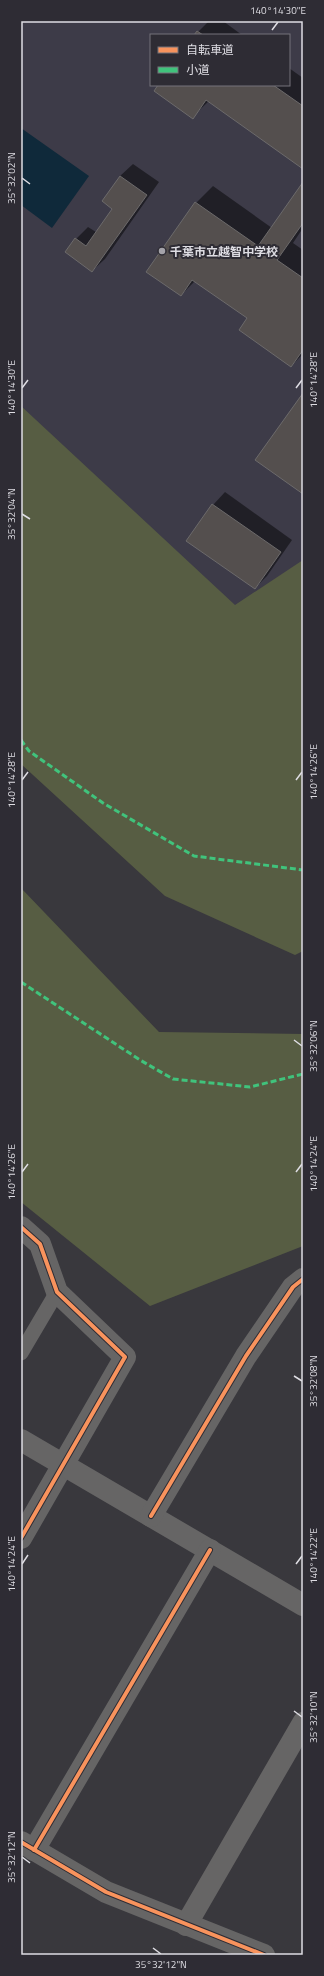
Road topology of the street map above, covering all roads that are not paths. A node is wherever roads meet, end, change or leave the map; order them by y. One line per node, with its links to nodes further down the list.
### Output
1 (21, 1227): 3 (street)
2 (303, 1279): 7 (street)
3 (57, 1292): 4 (lane); 6 (street)
4 (21, 1353)
5 (21, 1440): 6 (street)
6 (64, 1465): 7 (street); 8 (street)
7 (151, 1516): 9 (street)
8 (21, 1538)
9 (210, 1550): 10 (street); 12 (street)
10 (303, 1605)
11 (303, 1723): 13 (street)
12 (27, 1846): 13 (street)
13 (186, 1924): 14 (street)
14 (264, 1955)

